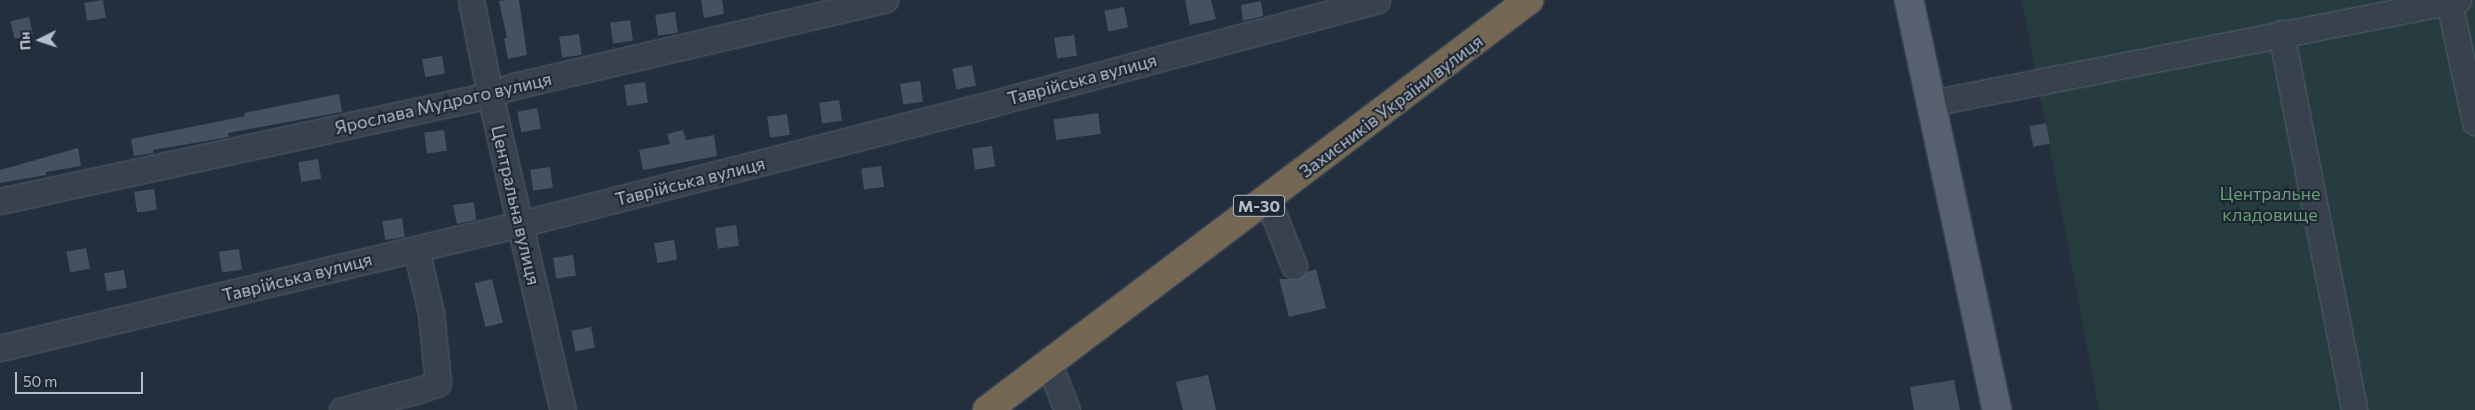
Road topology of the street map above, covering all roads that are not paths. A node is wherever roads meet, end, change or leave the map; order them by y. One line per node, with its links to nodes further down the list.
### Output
1 (471, 0): 8 (street, Центральна вулиця)
2 (885, 0): 8 (street, Ярослава Мудрого вулиця)
3 (1377, 0): 13 (street, Таврійська вулиця)
4 (1529, 0): 11 (highway, Захисників України вулиця / М-30)
5 (1909, 0): 9 (main road)
6 (2454, 1): 7 (street); 10 (street)
7 (2281, 33): 9 (street); 23 (street)
8 (490, 94): 12 (street, Ярослава Мудрого вулиця); 13 (street, Центральна вулиця)
9 (1931, 104): 22 (main road)
10 (2475, 122)
11 (1268, 200): 15 (street); 17 (highway, Захисників України вулиця / М-30)
12 (0, 201)
13 (520, 224): 14 (street, Таврійська вулиця); 19 (street, Центральна вулиця)
14 (416, 249): 16 (street, Таврійська вулиця); 18 (street)
15 (1294, 266)
16 (0, 348)
17 (1049, 364): 20 (highway, Захисників України вулиця / М-30); 21 (street)
18 (342, 410)
19 (563, 410)
20 (987, 410)
21 (1066, 410)
22 (1997, 410)
23 (2354, 410)

